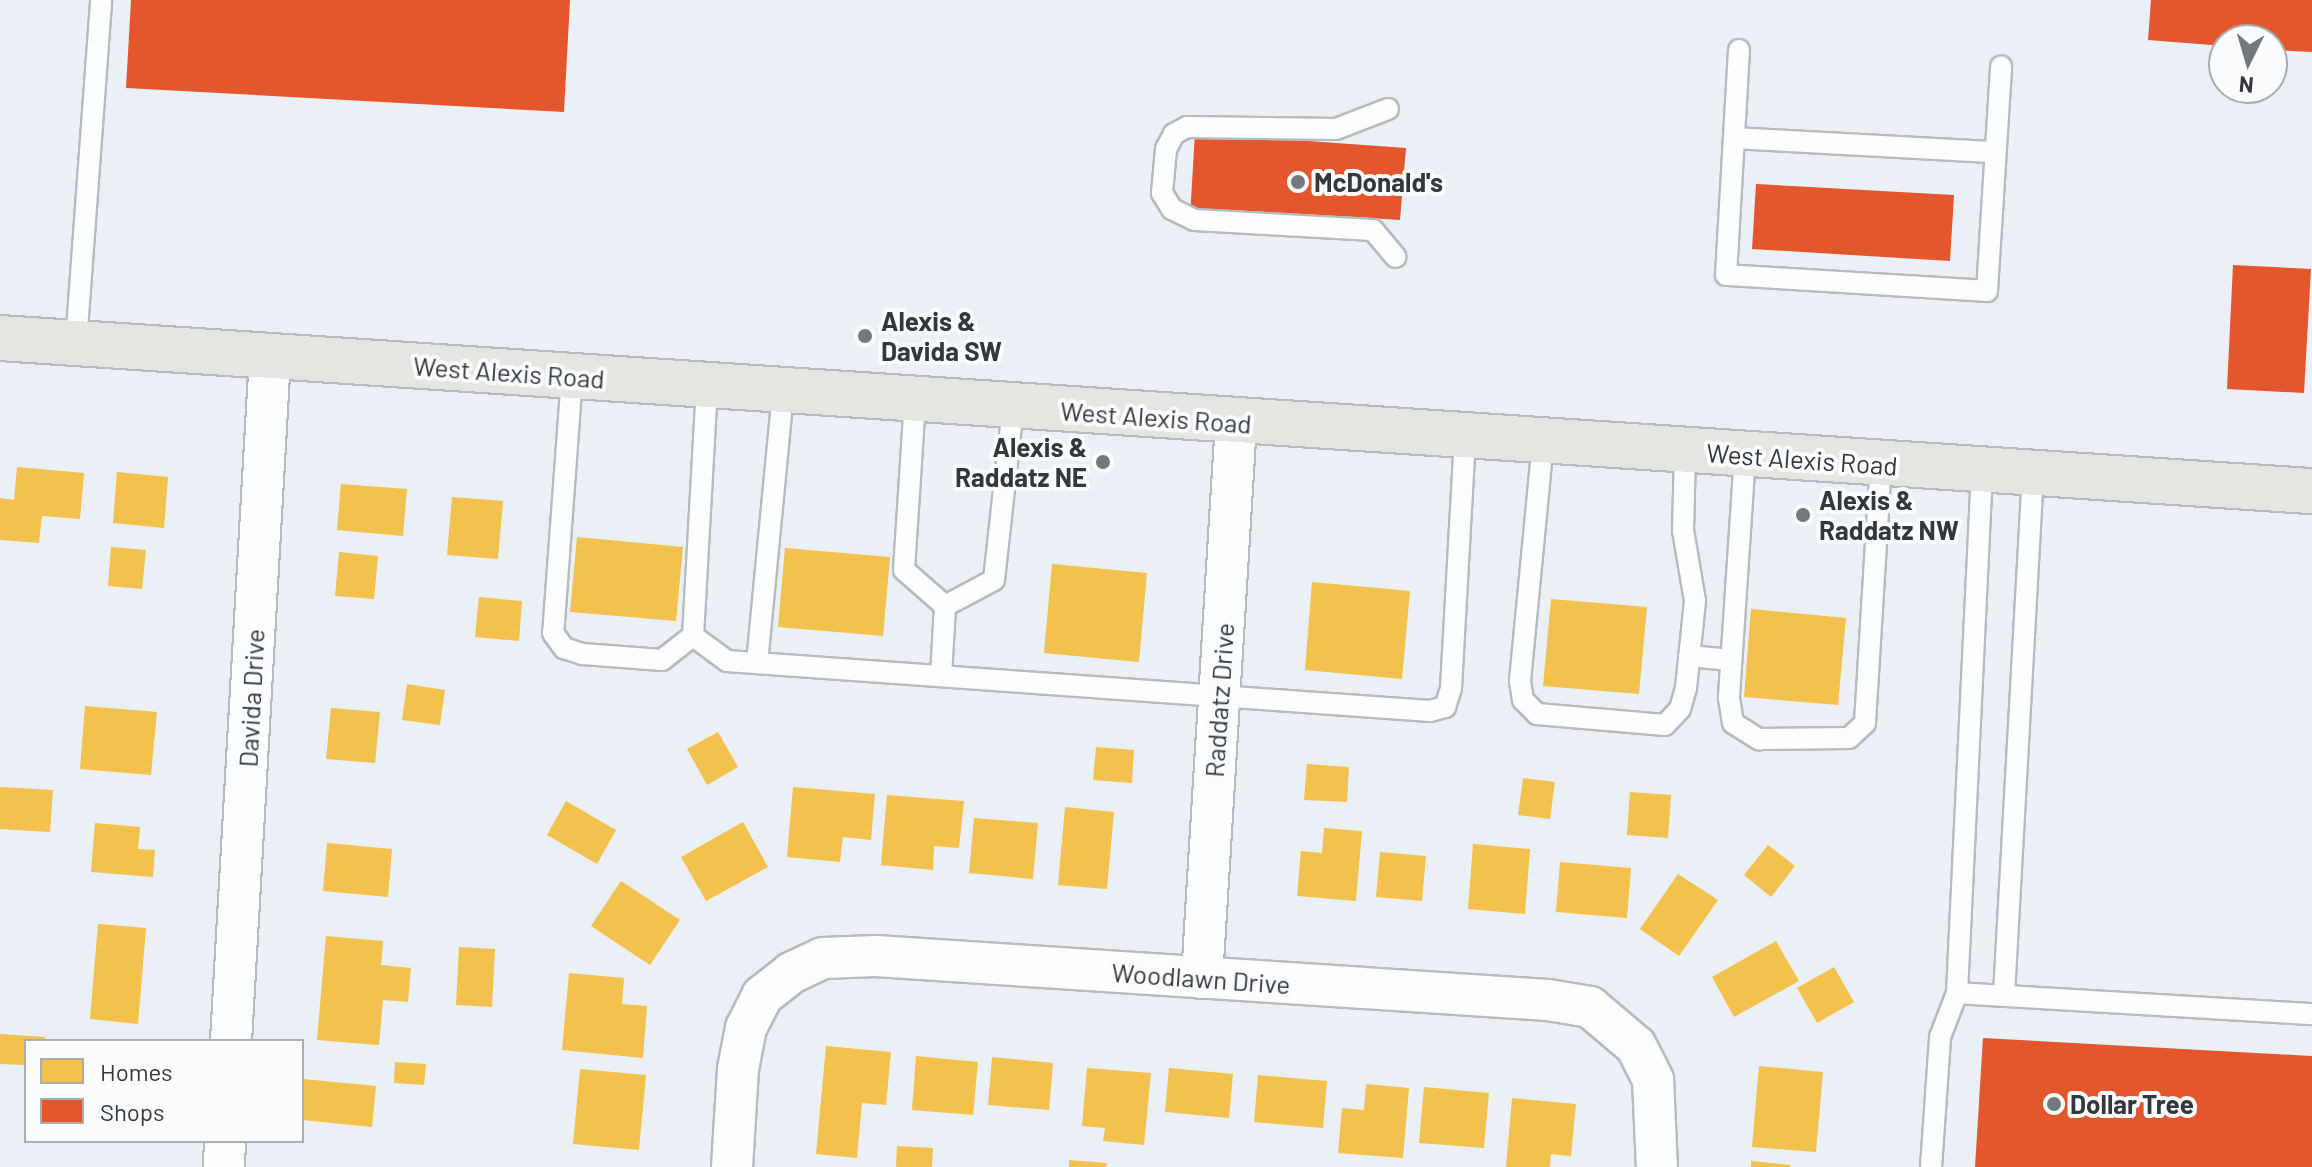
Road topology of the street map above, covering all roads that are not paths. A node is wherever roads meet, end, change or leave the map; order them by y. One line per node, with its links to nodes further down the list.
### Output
1 (101, 0): 9 (lane)
2 (1739, 50): 5 (lane)
3 (2001, 66): 6 (lane)
4 (1388, 109): 7 (lane)
5 (1734, 138): 6 (lane); 6 (lane)
6 (1995, 152)
7 (1396, 257)
8 (0, 338): 9 (main road, West Alexis Road)
9 (76, 343): 10 (main road, West Alexis Road)
10 (270, 356): 11 (main road, West Alexis Road); 36 (street, Davida Drive)
11 (572, 377): 12 (main road, West Alexis Road); 26 (lane)
12 (707, 386): 13 (main road, West Alexis Road); 26 (lane)
13 (783, 391): 14 (main road, West Alexis Road); 29 (lane)
14 (915, 400): 15 (main road, West Alexis Road); 25 (lane)
15 (1013, 407): 16 (main road, West Alexis Road); 25 (lane)
16 (1236, 422): 17 (main road, West Alexis Road); 31 (street, Raddatz Drive)
17 (1465, 437): 18 (main road, West Alexis Road); 31 (lane)
18 (1543, 442): 19 (main road, West Alexis Road); 27 (lane)
19 (1685, 451): 20 (main road, West Alexis Road); 27 (lane)
20 (1745, 455): 21 (main road, West Alexis Road); 28 (lane)
21 (1881, 464): 22 (main road, West Alexis Road); 28 (lane)
22 (1982, 470): 23 (main road, West Alexis Road); 33 (lane)
23 (2033, 473): 24 (main road, West Alexis Road); 34 (lane)
24 (2312, 491)
25 (945, 606): 30 (lane)
26 (693, 636): 29 (lane)
27 (1689, 656): 28 (lane)
28 (1731, 660)
29 (757, 663): 30 (lane)
30 (941, 676): 31 (lane)
31 (1219, 695): 32 (street, Raddatz Drive)
32 (1202, 978): 39 (street, Woodlawn Drive); 40 (street, Woodlawn Drive)
33 (1957, 993): 34 (lane); 41 (lane)
34 (2004, 995): 35 (lane)
35 (2312, 1014)
36 (231, 1039)
37 (225, 1143): 38 (street)
38 (224, 1167)
39 (732, 1167)
40 (1657, 1167)
41 (1931, 1167)

